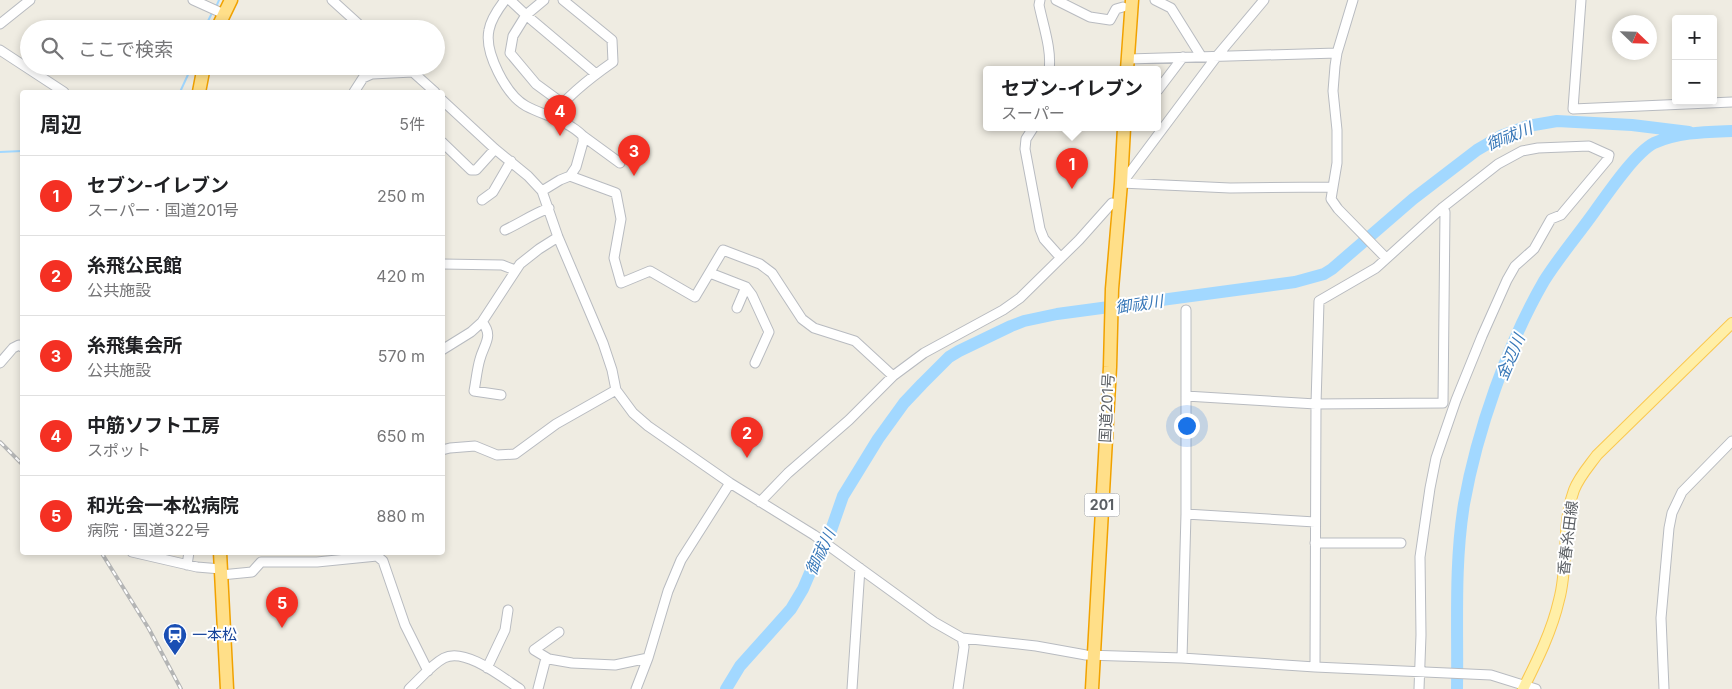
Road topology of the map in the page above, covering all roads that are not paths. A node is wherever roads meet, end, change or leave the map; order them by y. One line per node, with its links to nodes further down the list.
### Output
1 (30, 0): 20 (street)
2 (193, 0): 16 (street)
3 (231, 0): 16 (highway)
4 (332, 0): 19 (street)
5 (505, 0): 43 (street)
6 (510, 0): 17 (street)
7 (544, 0): 17 (street)
8 (564, 0): 30 (street)
9 (1040, 0): 28 (street)
10 (1056, 0): 15 (street)
11 (1155, 0): 23 (street)
12 (1264, 0): 24 (street)
13 (1352, 0): 22 (street)
14 (1581, 0): 40 (street)
15 (1126, 2): 27 (highway); 29 (highway)
16 (216, 10): 18 (highway)
17 (526, 15): 30 (street); 42 (street)
18 (217, 20)
19 (354, 20)
20 (0, 24)
21 (0, 50): 26 (street)
22 (1337, 53): 24 (street); 56 (street)
23 (1201, 56): 24 (street); 25 (street)
24 (1217, 56): 44 (street)
25 (1183, 57): 27 (street); 35 (street)
26 (20, 63)
27 (1127, 65)
28 (1050, 66)
29 (1120, 66)
30 (596, 74): 42 (street)
31 (38, 75): 36 (street)
32 (202, 75): 37 (highway)
33 (370, 75): 38 (street)
34 (416, 75): 39 (street)
35 (1161, 86)
36 (61, 90)
37 (199, 90)
38 (355, 90)
39 (430, 90)
40 (1732, 102)
41 (445, 103): 51 (street)
42 (562, 103): 43 (street)
43 (552, 116): 49 (street)
44 (1161, 130)
45 (1032, 131): 64 (street)
46 (1116, 131): 59 (highway, 国道201号 / 201)
47 (1124, 131): 55 (highway, 国道201号 / 201)
48 (1160, 131): 55 (street)
49 (583, 136): 53 (street); 54 (street)
50 (445, 145): 51 (street)
51 (495, 149): 52 (street)
52 (511, 161): 57 (street); 58 (street)
53 (620, 163)
54 (570, 176): 57 (street); 68 (street)
55 (1121, 183): 56 (street); 70 (highway, 国道201号 / 201)
56 (1332, 187): 65 (street)
57 (542, 192): 60 (street)
58 (482, 200)
59 (1112, 203): 64 (street); 70 (highway, 国道201号 / 201)
60 (548, 208): 62 (street); 63 (street)
61 (1442, 208): 65 (street); 83 (street); 110 (street)
62 (505, 230)
63 (558, 237): 67 (street); 80 (street)
64 (1061, 258): 79 (street)
65 (1386, 258): 83 (street)
66 (445, 264): 67 (street)
67 (515, 270): 73 (street)
68 (710, 273): 69 (street); 79 (street)
69 (746, 287): 71 (street); 78 (street)
70 (1109, 289): 103 (highway, 国道201号 / 201)
71 (737, 308)
72 (1186, 310): 82 (street)
73 (482, 322): 76 (street); 81 (street)
74 (1732, 322): 111 (main road, 香春糸田線)
75 (20, 346): 77 (street)
76 (445, 348)
77 (0, 363)
78 (755, 364)
79 (893, 376): 87 (street)
80 (616, 390): 85 (street); 86 (street)
81 (501, 395)
82 (1186, 396): 83 (street); 88 (street)
83 (1316, 404): 89 (street)
84 (1732, 441): 123 (street)
85 (445, 449)
86 (730, 483): 87 (street); 104 (street)
87 (760, 502): 98 (street)
88 (1186, 514): 89 (street); 105 (street)
89 (1315, 522): 90 (street)
90 (1315, 543): 91 (street); 107 (street)
91 (1402, 543)
92 (157, 555): 97 (street)
93 (189, 555): 97 (street)
94 (220, 555): 99 (highway)
95 (260, 555): 96 (street)
96 (261, 562): 99 (street); 109 (street)
97 (187, 565): 99 (street)
98 (860, 568): 102 (street); 117 (street)
99 (221, 572): 112 (highway)
100 (508, 610): 108 (street)
101 (559, 632): 106 (street)
102 (962, 638): 103 (street); 118 (street)
103 (1090, 654): 105 (street); 119 (highway, 国道201号 / 201); 120 (highway, 国道201号 / 201)
104 (648, 658): 106 (street); 116 (street)
105 (1182, 658): 107 (street)
106 (549, 659): 115 (street)
107 (1315, 667): 110 (street)
108 (487, 668): 109 (street); 114 (street)
109 (428, 671): 113 (street)
110 (1421, 672): 111 (street); 121 (street)
111 (1525, 687): 122 (street)
112 (227, 689)
113 (409, 689)
114 (520, 689)
115 (538, 689)
116 (636, 689)
117 (852, 689)
118 (958, 689)
119 (1085, 689)
120 (1092, 689)
121 (1419, 689)
122 (1536, 689)
123 (1664, 689)

